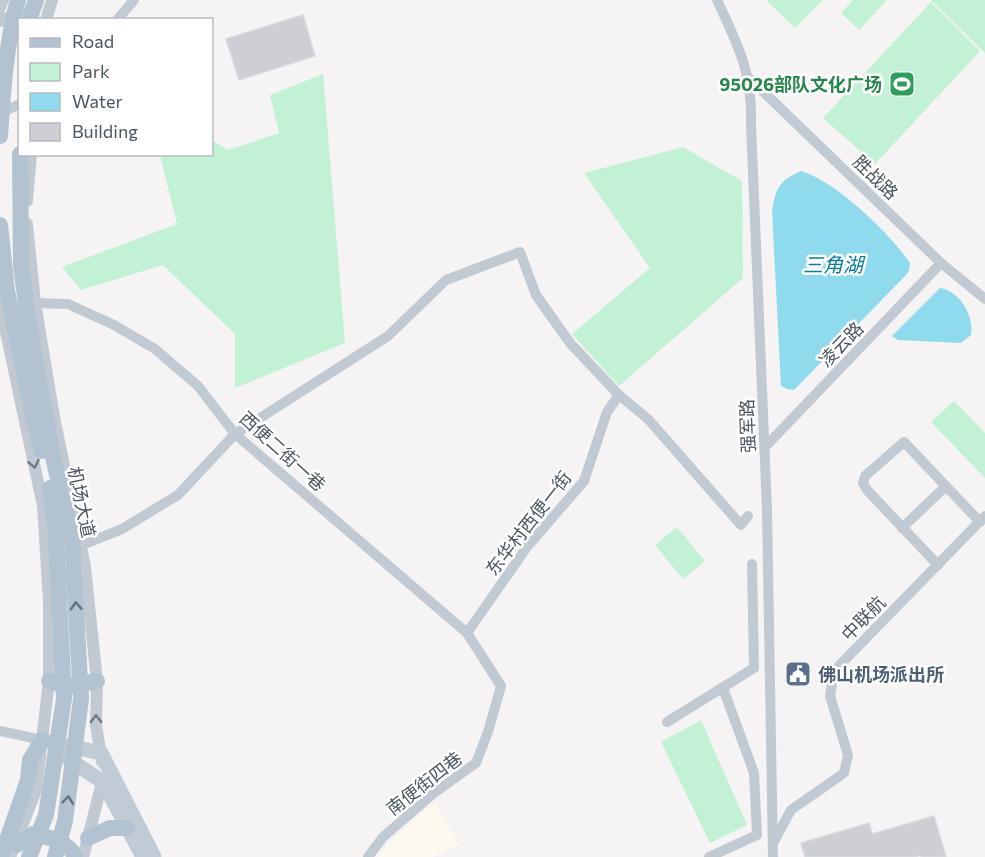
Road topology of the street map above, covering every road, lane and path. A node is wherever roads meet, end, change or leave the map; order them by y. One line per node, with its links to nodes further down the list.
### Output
1 (3, 0): 7 (street)
2 (18, 0): 18 (main road)
3 (36, 0): 8 (main road)
4 (51, 0): 9 (street)
5 (134, 0): 10 (street)
6 (717, 0): 15 (street, 强军路)
7 (0, 8)
8 (30, 18)
9 (46, 18)
10 (119, 18)
11 (0, 20): 12 (main road)
12 (18, 22)
13 (0, 36): 14 (main road)
14 (18, 38)
15 (747, 76): 22 (street, 胜战路); 28 (street, 强军路)
16 (18, 105): 17 (street)
17 (0, 113)
18 (0, 136)
19 (20, 156): 51 (main road, 机场大道, one-way to 19)
20 (31, 156): 24 (street)
21 (0, 225): 50 (main road, 机场大道)
22 (941, 263): 23 (street, 胜战路); 28 (street, 凌云路)
23 (985, 299)
24 (35, 303): 27 (street, 西便二街一巷); 33 (street)
25 (0, 304): 37 (street, one-way to 37)
26 (619, 395): 27 (street); 30 (street); 36 (street, 东华村西便一街)
27 (235, 434): 33 (street); 36 (street, 西便二街一巷)
28 (765, 447): 47 (street, 强军路)
29 (946, 486): 31 (street); 32 (street); 32 (street)
30 (748, 516)
31 (982, 519): 35 (street, 中联航)
32 (902, 528): 35 (street)
33 (82, 545): 38 (street)
34 (752, 564): 39 (street)
35 (938, 565): 47 (street, 中联航)
36 (467, 633): 56 (street, 南便街四巷)
37 (49, 681): 38 (main road); 42 (street)
38 (97, 681): 43 (street, one-way to 38)
39 (723, 688): 40 (street); 57 (street)
40 (667, 722)
41 (0, 731): 42 (street)
42 (42, 740): 43 (main road); 44 (main road); 48 (street); 49 (main road)
43 (101, 753): 44 (street); 55 (main road)
44 (103, 782): 45 (main road); 46 (street)
45 (127, 828): 46 (main road); 54 (main road)
46 (88, 837): 53 (street)
47 (773, 843): 58 (street, 强军路)
48 (13, 851): 52 (main road)
49 (0, 857)
50 (29, 857)
51 (55, 857)
52 (75, 857)
53 (83, 857)
54 (143, 857)
55 (154, 857)
56 (368, 857)
57 (709, 857)
58 (773, 857)

